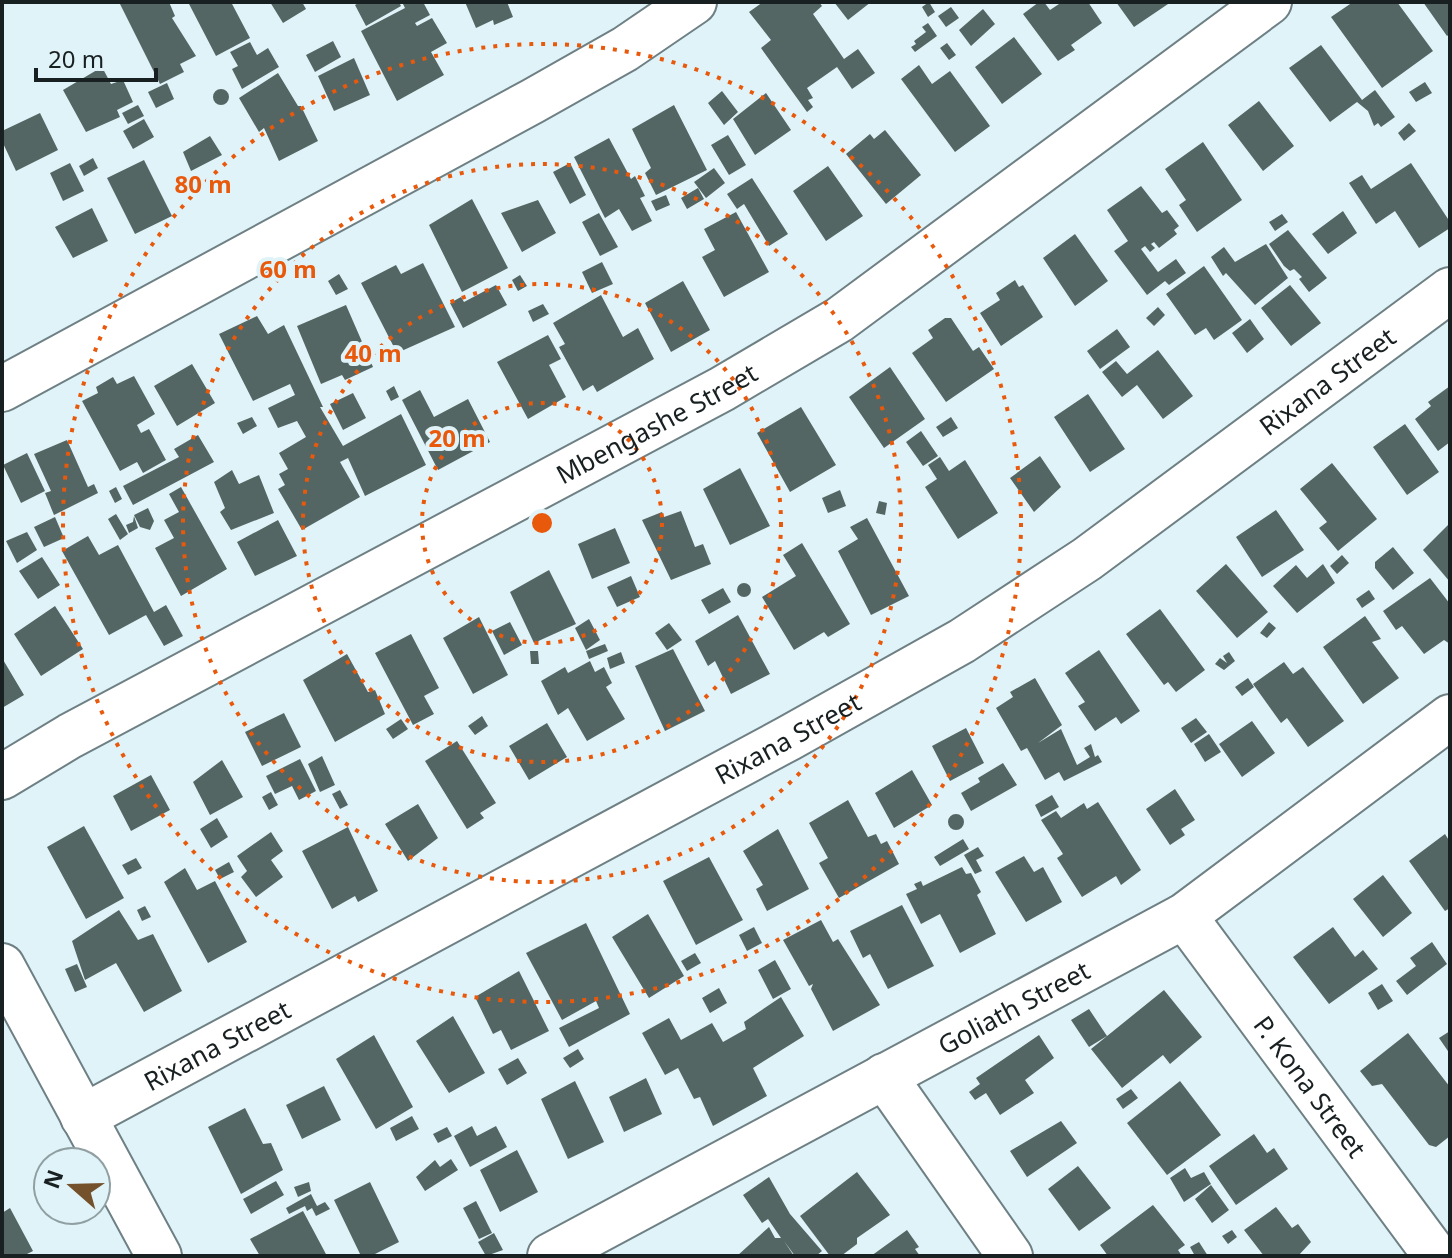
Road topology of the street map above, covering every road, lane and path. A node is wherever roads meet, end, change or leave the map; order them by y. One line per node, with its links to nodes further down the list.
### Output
1 (694, 2): 4 (street)
2 (1269, 2): 6 (street, Mbengashe Street)
3 (1450, 290): 10 (street, Rixana Street)
4 (2, 389)
5 (1450, 717): 7 (street, Goliath Street)
6 (2, 777)
7 (1184, 916): 9 (street, Goliath Street); 11 (street, P. Kona Street)
8 (2, 966): 10 (street)
9 (884, 1076): 12 (street, Goliath Street); 14 (street)
10 (83, 1117): 13 (street)
11 (1438, 1241)
12 (574, 1250)
13 (159, 1256)
14 (1010, 1256)

